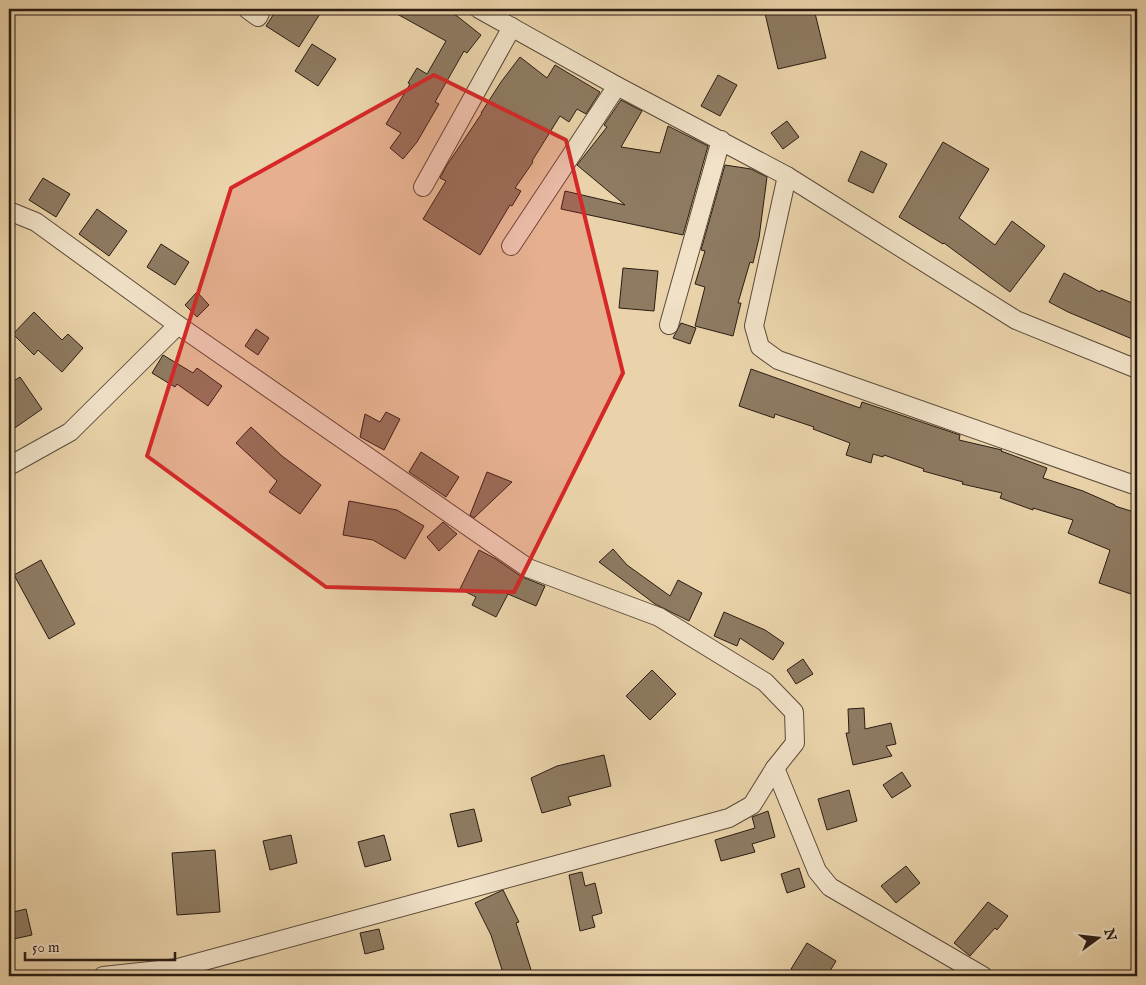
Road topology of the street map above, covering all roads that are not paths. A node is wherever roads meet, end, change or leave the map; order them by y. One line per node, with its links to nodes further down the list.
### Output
1 (247, 9): 2 (street)
2 (262, 9)
3 (480, 9): 4 (street)
4 (512, 26): 5 (street); 8 (street)
5 (618, 86): 6 (street); 10 (street)
6 (721, 140): 7 (street); 12 (street)
7 (787, 176): 13 (street); 15 (street)
8 (423, 187)
9 (9, 211): 11 (street)
10 (511, 246)
11 (178, 325): 14 (street); 16 (street)
12 (669, 326)
13 (1137, 369)
14 (9, 466)
15 (1136, 484)
16 (775, 768): 17 (street); 18 (street)
17 (103, 976)
18 (983, 976)

